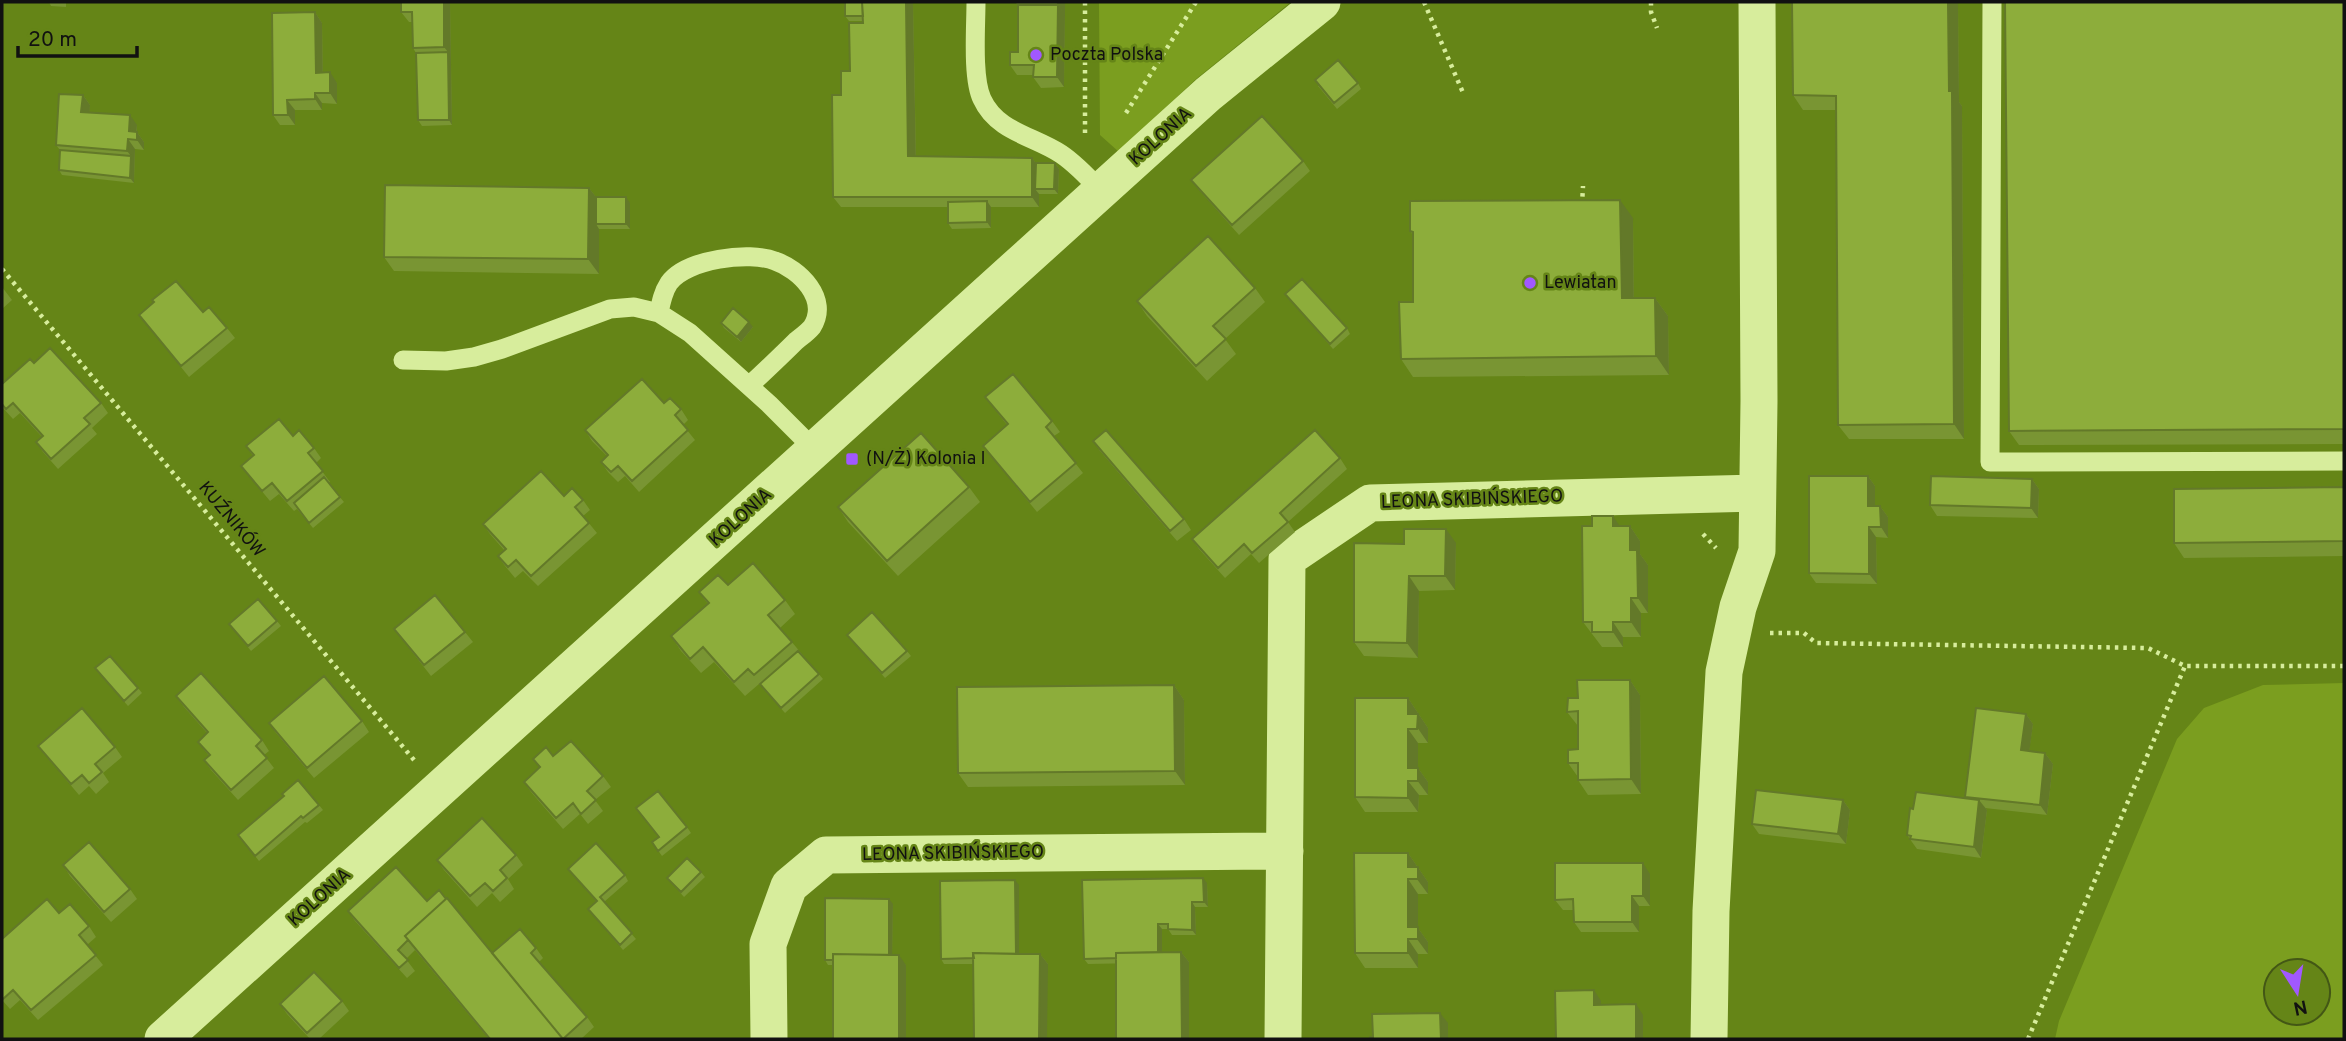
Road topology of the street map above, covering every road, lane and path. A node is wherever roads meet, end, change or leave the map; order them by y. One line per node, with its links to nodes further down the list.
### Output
1 (976, 2): 12 (lane)
2 (1196, 2): 10 (path)
3 (1322, 2): 12 (street, KOLONIA)
4 (1424, 2): 9 (path)
5 (1651, 2): 8 (path)
6 (1757, 2): 20 (street)
7 (1992, 2): 19 (lane)
8 (1657, 28)
9 (1464, 95)
10 (1123, 118)
11 (1583, 186): 13 (path)
12 (1101, 191): 18 (street, KOLONIA)
13 (1582, 209)
14 (2, 269): 26 (path, KUŹNIKÓW)
15 (659, 313): 16 (lane); 17 (lane); 17 (lane)
16 (402, 360)
17 (750, 386): 18 (lane)
18 (816, 451): 26 (street, KOLONIA)
19 (2344, 461)
20 (1757, 493): 21 (street, LEONA SKIBIŃSKIEGO); 23 (street)
21 (1692, 495): 22 (path); 27 (street, LEONA SKIBIŃSKIEGO)
22 (1719, 555)
23 (1732, 634): 24 (path); 31 (street)
24 (2185, 666): 25 (path); 32 (path)
25 (2344, 666)
26 (440, 790): 28 (street, KOLONIA)
27 (1285, 851): 29 (street, LEONA SKIBIŃSKIEGO); 30 (street, LEONA SKIBIŃSKIEGO)
28 (163, 1039)
29 (769, 1039)
30 (1283, 1039)
31 (1709, 1039)
32 (2028, 1039)

